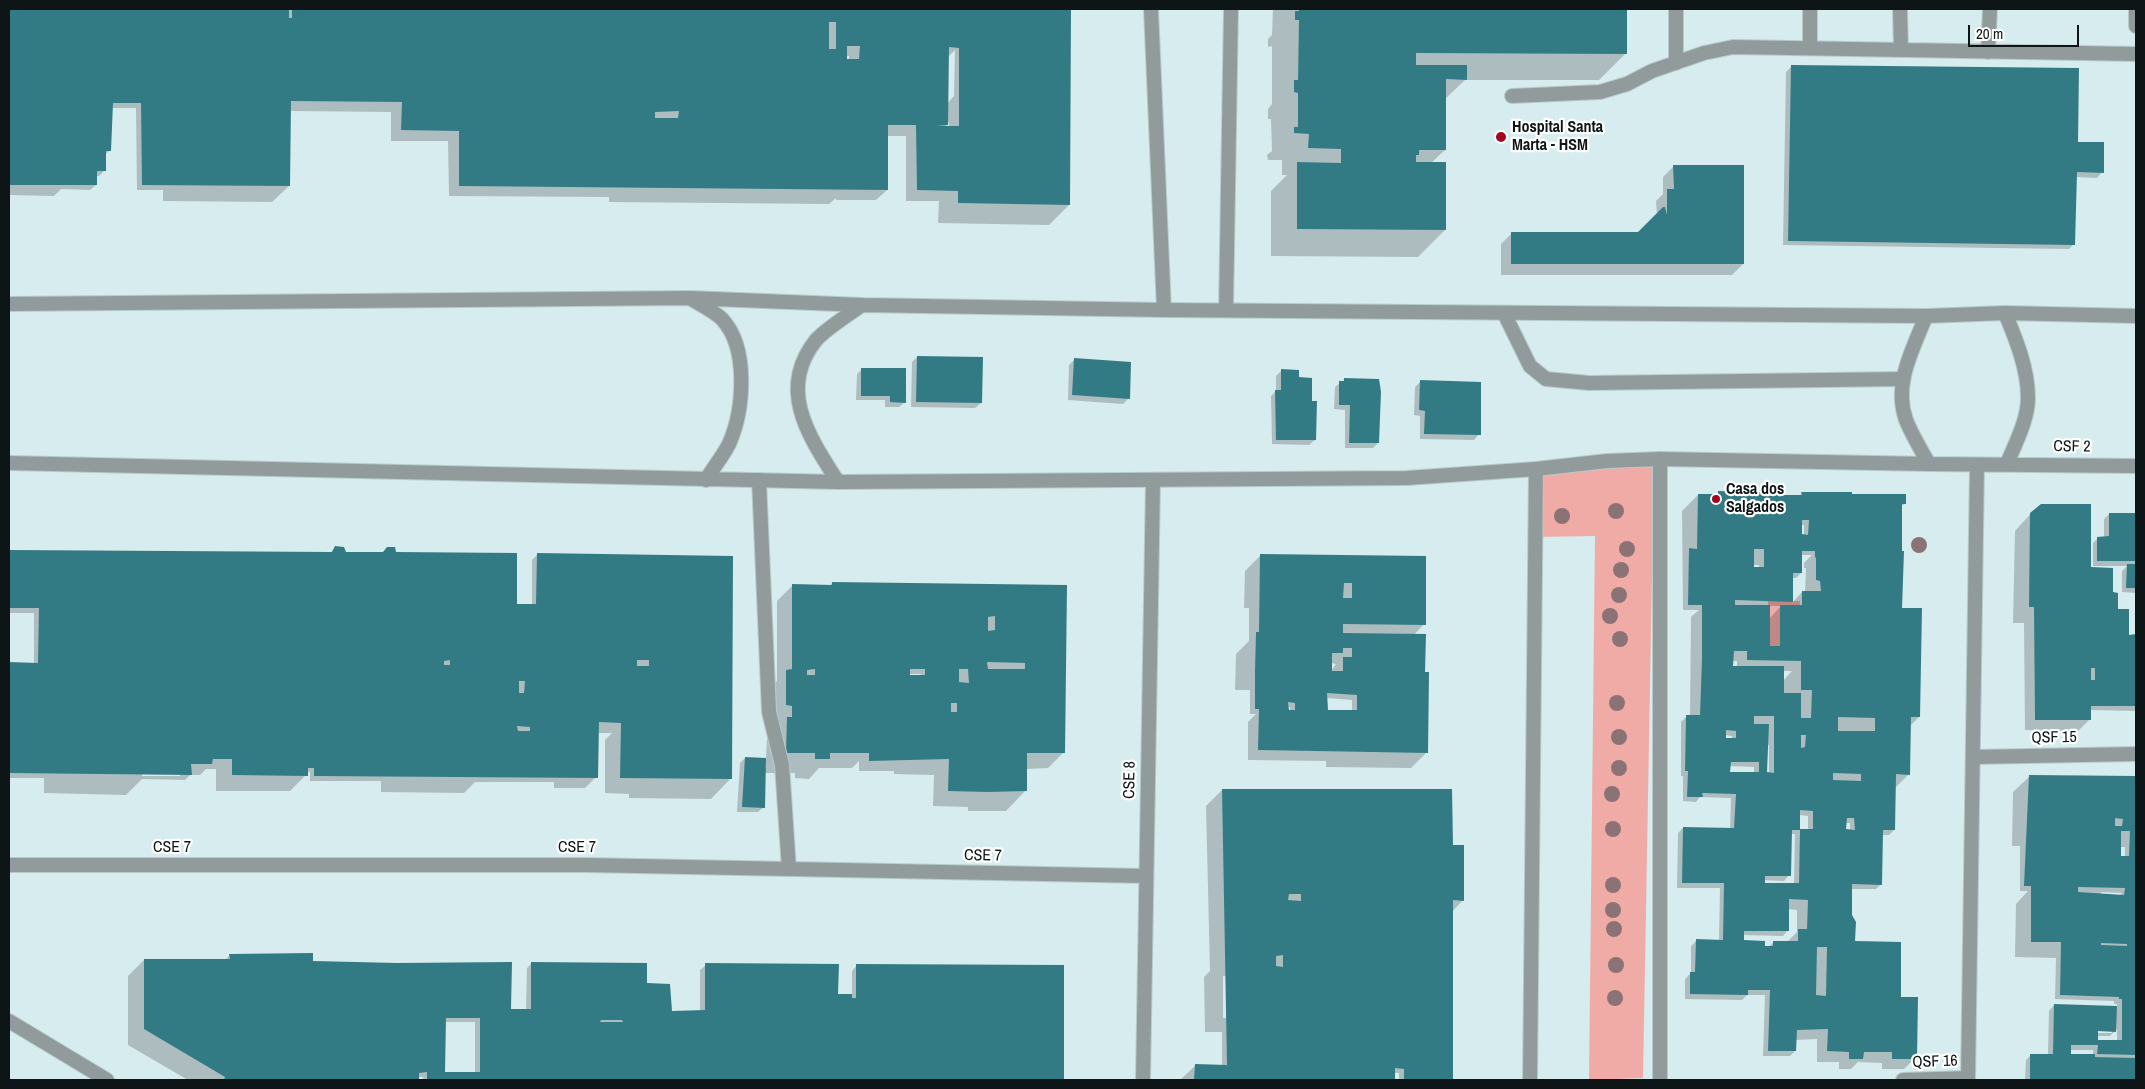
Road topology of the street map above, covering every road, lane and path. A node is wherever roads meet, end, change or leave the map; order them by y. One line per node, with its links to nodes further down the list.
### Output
1 (1151, 9): 18 (street)
2 (1231, 9): 19 (street)
3 (1676, 9): 13 (street)
4 (1810, 9): 9 (street)
5 (1900, 9): 10 (street)
6 (1990, 9): 11 (street)
7 (2136, 9): 8 (street)
8 (2136, 26)
9 (1810, 48): 10 (street); 13 (street)
10 (1901, 50): 11 (street)
11 (1988, 52): 12 (street)
12 (2136, 54)
13 (1676, 63): 14 (street)
14 (1512, 96)
15 (690, 298): 16 (street); 17 (street); 32 (street)
16 (9, 304)
17 (862, 305): 18 (street); 35 (street)
18 (1164, 310): 19 (street)
19 (1226, 310): 20 (street)
20 (1504, 313): 22 (street); 24 (street)
21 (2005, 313): 22 (street); 23 (street); 28 (street)
22 (1926, 316): 24 (street)
23 (2136, 316)
24 (1903, 379): 27 (street)
25 (1660, 459): 27 (street); 31 (street); 46 (street)
26 (9, 463): 32 (street)
27 (1929, 464): 29 (street)
28 (2007, 464): 29 (street); 30 (street, CSF 2)
29 (1977, 465): 37 (street)
30 (2136, 466)
31 (1536, 469): 34 (street); 45 (street)
32 (706, 480): 33 (street)
33 (759, 480): 35 (street); 39 (street)
34 (1153, 480): 35 (street); 40 (street, CSE 8)
35 (838, 482)
36 (2136, 754): 37 (street, QSF 15)
37 (1974, 757): 42 (street)
38 (9, 865): 39 (street, CSE 7)
39 (789, 870): 40 (street, CSE 7)
40 (1146, 876): 44 (street, CSE 8)
41 (9, 1021): 43 (street)
42 (1968, 1079): 47 (street, QSF 16)
43 (107, 1080)
44 (1143, 1080)
45 (1530, 1080)
46 (1660, 1080)
47 (1902, 1080)

